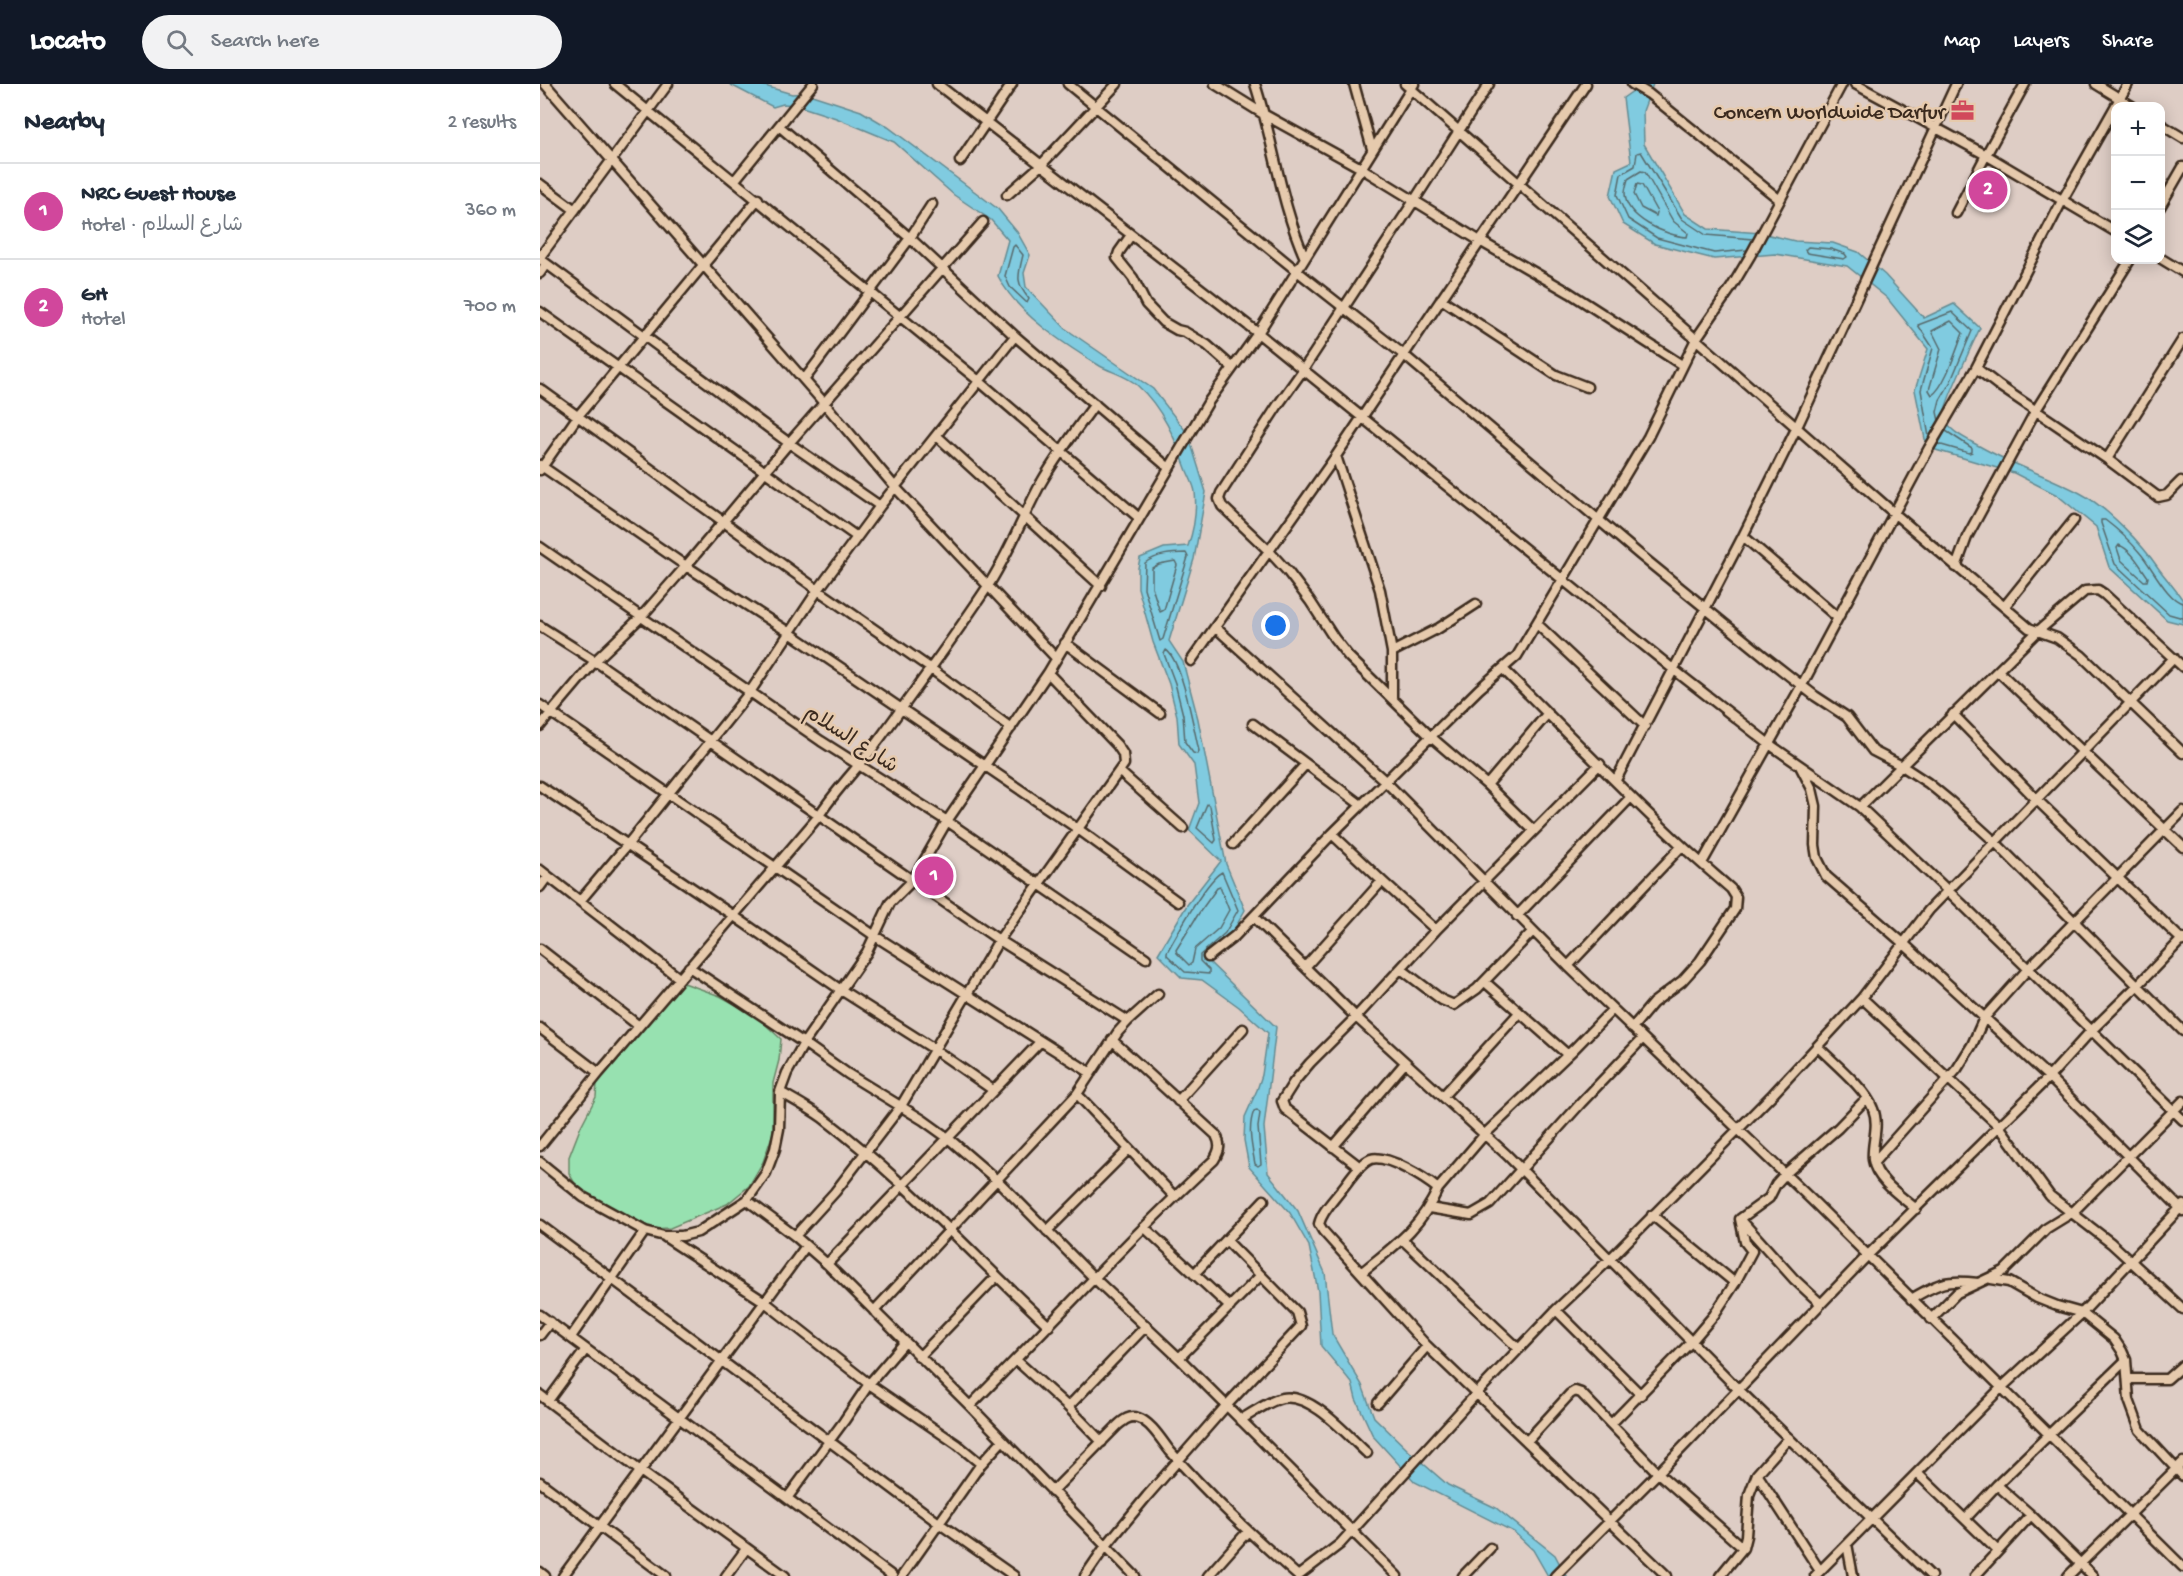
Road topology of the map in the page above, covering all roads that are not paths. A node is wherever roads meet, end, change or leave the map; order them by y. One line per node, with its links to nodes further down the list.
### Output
1 (546, 84): 35 (street)
2 (615, 84): 25 (street)
3 (668, 84): 25 (street)
4 (813, 84): 28 (street)
5 (937, 84): 27 (street)
6 (1012, 84): 27 (street)
7 (1068, 84): 24 (street)
8 (1117, 84): 24 (street)
9 (1215, 84): 26 (street)
10 (1256, 84): 26 (street)
11 (1354, 84): 33 (street)
12 (1489, 84): 31 (street)
13 (1586, 84): 41 (street)
14 (1632, 84): 46 (street)
15 (1842, 84): 46 (street)
16 (1855, 84): 30 (street)
17 (1956, 84): 30 (street)
18 (2025, 84): 34 (street)
19 (2096, 84): 22 (street)
20 (2128, 84): 22 (street)
21 (1410, 86): 31 (street); 33 (street)
22 (2119, 98): 23 (street); 48 (street)
23 (2126, 102)
24 (1096, 107): 37 (street); 63 (street)
25 (648, 111): 35 (street); 40 (street)
26 (1265, 115): 39 (street); 57 (street)
27 (986, 122): 36 (street); 37 (street)
28 (779, 126): 40 (street); 55 (street)
29 (2165, 127): 32 (street)
30 (1934, 129): 34 (street); 91 (street)
31 (1459, 131): 41 (street); 47 (street)
32 (2183, 138)
33 (1372, 149): 39 (street)
34 (1986, 155): 48 (street); 51 (street)
35 (611, 160): 50 (street); 61 (street)
36 (960, 161)
37 (1041, 165): 43 (street); 54 (street)
38 (2183, 167): 44 (street)
39 (1361, 168): 47 (street); 57 (street)
40 (735, 180): 45 (street)
41 (1519, 183): 56 (street); 74 (street)
42 (540, 184): 50 (street)
43 (1007, 195)
44 (2165, 198)
45 (758, 199): 61 (street); 66 (street)
46 (1780, 200): 74 (street)
47 (1414, 201): 56 (street); 68 (street)
48 (2062, 201): 53 (street); 80 (street)
49 (932, 204): 55 (street)
50 (574, 210): 58 (street)
51 (1956, 213)
52 (983, 222): 62 (street)
53 (2111, 230)
54 (1131, 235): 71 (street); 79 (street)
55 (910, 238): 62 (street); 66 (street)
56 (1480, 241): 67 (street); 77 (street)
57 (1305, 258): 63 (street)
58 (542, 260): 65 (street); 72 (street)
59 (2165, 261): 64 (street)
60 (2127, 264): 88 (street)
61 (702, 265): 72 (street); 82 (street)
62 (944, 267): 70 (street); 73 (street)
63 (1297, 271): 68 (street); 71 (street)
64 (2183, 272)
65 (540, 273)
66 (870, 293): 70 (street); 82 (street)
67 (1441, 299): 76 (street); 84 (street)
68 (1344, 308): 76 (street); 81 (street)
69 (540, 312): 78 (street)
70 (899, 318): 83 (street); 86 (street)
71 (1258, 333): 79 (street); 81 (street)
72 (644, 336): 78 (street); 93 (street)
73 (1015, 336): 83 (street); 87 (street)
74 (1696, 339): 77 (street); 91 (street)
75 (2183, 339): 96 (street)
76 (1404, 355): 90 (street); 106 (street)
77 (1682, 365): 106 (street)
78 (617, 368): 89 (street); 99 (street)
79 (1232, 368): 98 (street)
80 (1976, 368): 88 (street); 103 (street)
81 (1303, 370): 90 (street); 112 (street)
82 (804, 380): 86 (street)
83 (979, 381): 92 (street); 94 (street)
84 (1587, 387)
85 (540, 389): 89 (street)
86 (825, 404): 93 (street); 101 (street)
87 (1095, 404): 94 (street); 98 (street)
88 (2036, 410): 96 (street); 114 (street)
89 (578, 416): 97 (street); 108 (street)
90 (1360, 418): 95 (street); 115 (street)
91 (1797, 428): 103 (street); 109 (street)
92 (937, 436): 101 (street); 104 (street)
93 (789, 443): 99 (street); 102 (street)
94 (1060, 452): 104 (street); 105 (street)
95 (1336, 456): 112 (street); 130 (street)
96 (2107, 459): 100 (street)
97 (541, 467): 113 (street)
98 (1169, 468): 105 (street)
99 (765, 472): 108 (street); 110 (street)
100 (2182, 481)
101 (895, 487): 102 (street); 117 (street)
102 (880, 506): 110 (street)
103 (1895, 514): 114 (street); 123 (street)
104 (1025, 516): 116 (street); 117 (street)
105 (1138, 517): 116 (street)
106 (1598, 519): 115 (street); 120 (street)
107 (2074, 520): 121 (street)
108 (724, 522): 113 (street); 118 (street)
109 (1743, 536): 120 (street); 123 (street)
110 (857, 537): 118 (street)
111 (540, 547): 122 (street, شارع السلام)
112 (1268, 550): 126 (street); 143 (street)
113 (686, 566): 122 (street); 128 (street)
114 (1956, 567): 121 (street)
115 (1563, 581): 124 (street); 138 (street)
116 (1101, 586): 129 (street)
117 (987, 587): 131 (street); 136 (street)
118 (818, 590): 128 (street); 136 (street)
119 (1476, 604): 130 (street)
120 (1706, 607): 138 (street); 141 (street)
121 (2004, 607): 127 (street)
122 (641, 617): 133 (street); 142 (street, شارع السلام)
123 (1838, 618): 141 (street)
124 (1537, 624): 137 (street); 153 (street)
125 (540, 626): 133 (street)
126 (1215, 627): 134 (street); 168 (street)
127 (2037, 632): 132 (street); 139 (street); 144 (street)
128 (790, 633): 142 (street); 146 (street)
129 (1065, 643): 131 (street); 148 (street)
130 (1392, 652): 143 (street)
131 (1056, 658): 140 (street)
132 (2174, 658): 135 (street); 144 (street)
133 (595, 661): 147 (street); 156 (street)
134 (1191, 661)
135 (2183, 667)
136 (930, 668): 146 (street); 154 (street)
137 (1503, 669): 149 (street); 155 (street)
138 (1672, 669): 153 (street); 157 (street)
139 (1998, 671): 150 (street); 158 (street)
140 (1048, 673): 154 (street); 166 (street)
141 (1802, 685): 157 (street); 165 (street)
142 (750, 692): 156 (street); 162 (street, شارع السلام)
143 (1392, 697): 155 (street)
144 (2131, 702): 158 (street); 159 (street)
145 (540, 705): 147 (street)
146 (902, 709): 162 (street); 164 (street)
147 (551, 712): 152 (street); 171 (street)
148 (1160, 713)
149 (1548, 713): 160 (street); 169 (street)
150 (1953, 714): 165 (street); 173 (street)
151 (1253, 724): 163 (street)
152 (540, 726)
153 (1645, 726): 167 (street)
154 (1011, 728): 164 (street)
155 (1431, 737): 168 (street); 169 (street)
156 (711, 741): 171 (street); 177 (street)
157 (1769, 744): 161 (street); 189 (street)
158 (2083, 751): 173 (street); 181 (street)
159 (2183, 753)
160 (1600, 764): 167 (street); 182 (street)
161 (1798, 764): 175 (street); 211 (street)
162 (859, 765): 177 (street); 178 (street, شارع السلام)
163 (1305, 765): 174 (street); 186 (street)
164 (985, 766): 178 (street); 180 (street)
165 (1902, 766): 175 (street); 184 (street)
166 (1120, 772): 179 (street); 180 (street)
167 (1616, 780): 172 (street)
168 (1385, 781): 174 (street); 197 (street)
169 (1487, 785): 182 (street)
170 (540, 786): 185 (street)
171 (669, 794): 185 (street); 190 (street)
172 (1631, 797): 187 (street); 204 (street)
173 (2036, 799): 184 (street); 193 (street)
174 (1361, 805): 183 (street)
175 (1860, 807): 199 (street)
176 (2183, 812): 181 (street)
177 (818, 817): 190 (street); 194 (street)
178 (947, 821): 194 (street); 196 (street, شارع السلام)
179 (1183, 828)
180 (1078, 829): 196 (street); 201 (street)
181 (2165, 830): 188 (street); 193 (street)
182 (1534, 831): 197 (street)
183 (1332, 834): 195 (street); 203 (street)
184 (1995, 842): 199 (street); 205 (street)
185 (628, 844): 200 (street); 202 (street)
186 (1233, 844)
187 (1682, 846): 189 (street); 216 (street)
188 (2183, 847)
189 (1702, 862): 234 (street)
190 (775, 868): 202 (street); 208 (street)
191 (540, 870): 192 (street)
192 (548, 876): 198 (street); 200 (street)
193 (2119, 879): 205 (street); 209 (street)
194 (913, 880): 208 (street); 210 (street)
195 (1382, 881): 206 (street); 215 (street)
196 (1038, 883): 210 (street); 214 (street, شارع السلام)
197 (1484, 883): 204 (street); 206 (street)
198 (540, 887)
199 (1948, 890): 211 (street); 219 (street)
200 (580, 901): 220 (street)
201 (1178, 903)
202 (734, 916): 217 (street); 223 (street)
203 (1254, 916): 213 (street); 215 (street)
204 (1517, 916): 207 (street)
205 (2075, 923): 219 (street); 222 (street)
206 (1436, 930): 218 (street)
207 (1533, 931): 216 (street); 221 (street)
208 (875, 936): 223 (street); 224 (street)
209 (2182, 939): 222 (street)
210 (999, 940): 224 (street); 231 (street)
211 (1903, 943): 226 (street); 230 (street)
212 (540, 949): 232 (street)
213 (1208, 957)
214 (1146, 958)
215 (1306, 966): 229 (street)
216 (1568, 966): 227 (street)
217 (689, 967): 220 (street); 241 (street)
218 (1401, 969): 221 (street); 229 (street)
219 (2028, 969): 230 (street); 236 (street)
220 (679, 978): 232 (street)
221 (1485, 982): 228 (street)
222 (2138, 985): 236 (street); 237 (street)
223 (841, 990): 241 (street); 243 (street)
224 (967, 993): 240 (street); 243 (street)
225 (1158, 994): 231 (street)
226 (1862, 998): 242 (street); 249 (street)
227 (1613, 1009): 234 (street); 244 (street)
228 (1519, 1013): 244 (street); 253 (street)
229 (1356, 1017): 245 (street); 265 (street)
230 (1984, 1018): 248 (street); 249 (street)
231 (1128, 1021): 239 (street)
232 (639, 1026): 246 (street)
233 (540, 1028): 246 (street)
234 (1632, 1028): 238 (street)
235 (1243, 1029): 255 (street)
236 (2091, 1031): 248 (street); 258 (street)
237 (2183, 1031)
238 (1643, 1038): 261 (street); 272 (street)
239 (1112, 1040): 247 (street); 255 (street)
240 (1040, 1042): 247 (street); 250 (street)
241 (804, 1043): 251 (street); 257 (street)
242 (1818, 1047): 254 (street); 261 (street)
243 (934, 1049): 250 (street); 257 (street)
244 (1568, 1055): 262 (street)
245 (1405, 1063): 253 (street); 265 (street)
246 (598, 1073): 264 (street)
247 (1091, 1073): 252 (street)
248 (2049, 1077): 260 (street); 268 (street)
249 (1949, 1079): 260 (street); 270 (street)
250 (993, 1090): 263 (street)
251 (780, 1092): 267 (street); 278 (street)
252 (1077, 1094): 266 (street); 274 (street)
253 (1443, 1096): 262 (street)
254 (1867, 1098): 270 (street); 273 (street)
255 (1178, 1101): 277 (street)
256 (2183, 1101): 258 (street)
257 (901, 1106): 263 (street); 267 (street)
258 (2174, 1111): 259 (street); 268 (street)
259 (2183, 1120)
260 (1999, 1126): 282 (street); 283 (street)
261 (1738, 1128): 273 (street); 284 (street)
262 (1485, 1134): 272 (street); 276 (street)
263 (948, 1138): 274 (street); 275 (street)
264 (540, 1146)
265 (1333, 1147): 271 (street)
266 (1129, 1149): 277 (street); 290 (street)
267 (866, 1152): 275 (street); 292 (street)
268 (2129, 1157): 281 (street); 283 (street)
269 (540, 1162): 289 (street)
270 (1874, 1162): 282 (street)
271 (1360, 1167): 276 (street); 300 (street)
272 (1521, 1170): 280 (street); 297 (street)
273 (1785, 1174): 285 (street); 296 (street)
274 (998, 1180): 288 (street); 290 (street)
275 (902, 1186): 288 (street); 299 (street)
276 (1438, 1189): 280 (street)
277 (1174, 1196): 287 (street)
278 (747, 1200): 291 (street); 292 (street)
279 (1264, 1200): 293 (street)
280 (1429, 1208): 294 (street)
281 (2182, 1208): 298 (street)
282 (1916, 1209): 296 (street)
283 (2073, 1212): 298 (street); 305 (street)
284 (1652, 1215): 297 (street); 307 (street)
285 (1740, 1219): 307 (street); 311 (street)
286 (540, 1225): 306 (street)
287 (1144, 1227): 301 (street); 304 (street)
288 (951, 1230): 303 (street); 315 (street)
289 (645, 1231): 291 (street); 306 (street)
290 (1047, 1231): 304 (street)
291 (664, 1236): 310 (street)
292 (795, 1236): 295 (street)
293 (1226, 1240): 301 (street); 302 (street)
294 (1403, 1240): 300 (street); 327 (street)
295 (806, 1246): 299 (street); 310 (street)
296 (1868, 1255): 309 (street); 311 (street)
297 (1610, 1259): 314 (street); 324 (street)
298 (2131, 1260): 313 (street); 316 (street)
299 (827, 1264): 315 (street)
300 (1361, 1273): 326 (street)
301 (1194, 1274): 312 (street)
302 (1260, 1276): 312 (street); 345 (street)
303 (996, 1277): 320 (street); 329 (street)
304 (1093, 1277): 320 (street); 321 (street)
305 (1990, 1279): 308 (street); 316 (street)
306 (612, 1280): 323 (street); 333 (street)
307 (1735, 1283): 324 (street)
308 (1978, 1283): 309 (street); 318 (street)
309 (1911, 1299): 318 (street)
310 (765, 1302): 333 (street); 336 (street)
311 (1821, 1304): 338 (street)
312 (1230, 1307): 330 (street)
313 (2183, 1309)
314 (1556, 1310): 327 (street); 341 (street)
315 (874, 1311): 325 (street)
316 (2082, 1312): 332 (street); 337 (street)
317 (540, 1315): 319 (street)
318 (1931, 1319): 337 (street)
319 (550, 1322): 322 (street); 323 (street)
320 (1049, 1326): 331 (street)
321 (1146, 1326): 330 (street); 346 (street)
322 (540, 1335)
323 (571, 1337): 328 (street)
324 (1692, 1341): 338 (street); 341 (street)
325 (905, 1342): 329 (street); 336 (street)
326 (1427, 1346): 339 (street); 343 (street)
327 (1519, 1348): 339 (street)
328 (586, 1349): 342 (street); 347 (street)
329 (919, 1357): 344 (street)
330 (1179, 1358): 345 (street)
331 (1016, 1360): 344 (street); 346 (street)
332 (2126, 1360): 335 (street); 350 (street)
333 (721, 1361): 347 (street); 354 (street)
334 (2183, 1365): 335 (street)
335 (2128, 1379): 360 (street)
336 (869, 1383): 354 (street); 359 (street)
337 (2001, 1388): 350 (street); 363 (street)
338 (1738, 1389): 351 (street); 362 (street)
339 (1477, 1393): 353 (street); 378 (street)
340 (540, 1395): 342 (street)
341 (1641, 1395): 349 (street)
342 (548, 1401): 361 (street)
343 (1378, 1403)
344 (970, 1406): 352 (street)
345 (1226, 1406): 348 (street); 357 (street)
346 (1068, 1407): 355 (street)
347 (678, 1418): 361 (street); 369 (street)
348 (1240, 1419): 356 (street); 378 (street)
349 (1612, 1423): 353 (street); 362 (street)
350 (2049, 1434): 367 (street); 370 (street)
351 (1789, 1438): 364 (street); 372 (street)
352 (1002, 1441): 359 (street); 368 (street)
353 (1527, 1441): 374 (street)
354 (829, 1442): 369 (street); 375 (street)
355 (1102, 1442): 357 (street); 368 (street)
356 (1366, 1453)
357 (1178, 1460): 377 (street); 380 (street)
358 (2183, 1461): 360 (street)
359 (981, 1464): 375 (street)
360 (2175, 1469): 365 (street); 370 (street)
361 (639, 1470): 376 (street); 381 (street)
362 (1658, 1473): 374 (street); 383 (street)
363 (1917, 1473): 372 (street); 373 (street)
364 (1756, 1474): 383 (street); 388 (street)
365 (2183, 1476)
366 (540, 1482): 376 (street)
367 (1997, 1485): 371 (street); 373 (street)
368 (1052, 1492): 380 (street)
369 (788, 1497): 394 (street)
370 (2128, 1514): 385 (street); 386 (street)
371 (2031, 1515): 384 (street); 385 (street)
372 (1871, 1518): 379 (street); 407 (street)
373 (1965, 1519): 384 (street)
374 (1611, 1521): 403 (street); 404 (street)
375 (940, 1524): 395 (street); 396 (street)
376 (600, 1527): 390 (street); 391 (street)
377 (1248, 1531): 399 (street); 400 (street)
378 (1352, 1532): 400 (street); 401 (street)
379 (1847, 1544): 388 (street); 406 (street)
380 (1105, 1546): 397 (street); 398 (street)
381 (746, 1548): 392 (street); 393 (street)
382 (1490, 1548): 402 (street)
383 (1743, 1548): 405 (street)
384 (1998, 1551): 408 (street)
385 (2080, 1563): 409 (street); 410 (street)
386 (2183, 1567)
387 (540, 1572): 389 (street)
388 (1818, 1573)
389 (545, 1576)
390 (563, 1576)
391 (666, 1576)
392 (726, 1576)
393 (785, 1576)
394 (892, 1576)
395 (902, 1576)
396 (1014, 1576)
397 (1084, 1576)
398 (1135, 1576)
399 (1208, 1576)
400 (1298, 1576)
401 (1397, 1576)
402 (1463, 1576)
403 (1555, 1576)
404 (1667, 1576)
405 (1720, 1576)
406 (1853, 1576)
407 (1931, 1576)
408 (1975, 1576)
409 (2068, 1576)
410 (2092, 1576)

